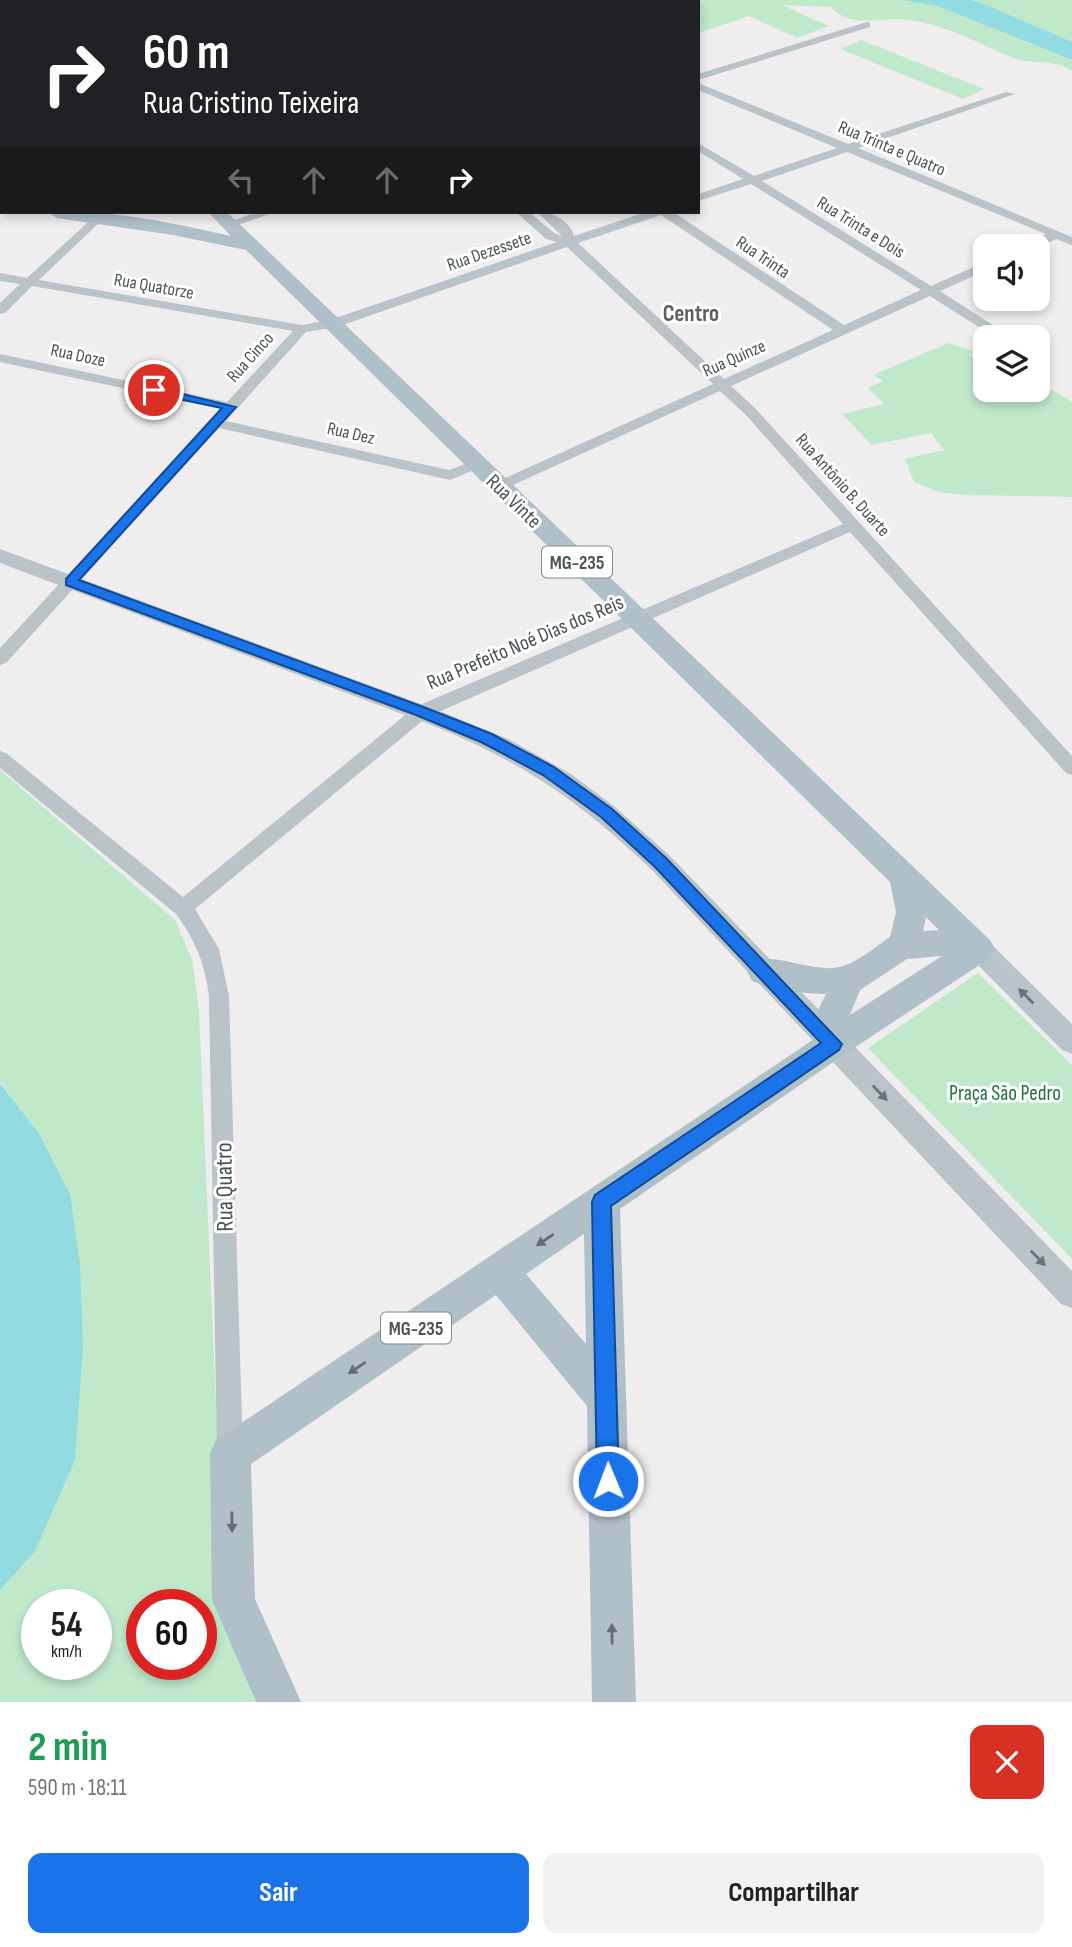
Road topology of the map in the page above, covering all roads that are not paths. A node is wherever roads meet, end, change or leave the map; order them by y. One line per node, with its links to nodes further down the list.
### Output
1 (867, 25): 2 (street)
2 (700, 77)
3 (700, 87): 6 (street, Rua Trinta e Quatro)
4 (1010, 94): 6 (street)
5 (700, 147): 7 (street, Rua Trinta e Dois)
6 (847, 148): 7 (street); 18 (street, Rua Trinta e Quatro)
7 (752, 180): 8 (street); 26 (street, Rua Trinta e Dois)
8 (700, 197)
9 (70, 214): 15 (main road)
10 (254, 214): 16 (street)
11 (524, 214): 21 (street, Rua Antônio B. Duarte)
12 (546, 214): 21 (street, Rua Antônio B. Duarte)
13 (651, 214): 21 (street, Rua Dezessete)
14 (667, 214): 31 (street, Rua Trinta)
15 (97, 218): 17 (main road); 25 (street)
16 (223, 218): 17 (main road); 22 (main road, Rua Vinte / MG-235)
17 (173, 229): 22 (main road)
18 (1054, 235): 19 (street); 20 (street, Rua Trinta e Quatro)
19 (1050, 237)
20 (1072, 241)
21 (569, 242): 28 (street, Rua Dezessete); 33 (street, Rua Antônio B. Duarte)
22 (253, 246): 28 (main road, Rua Vinte / MG-235)
23 (973, 272): 26 (street, Rua Quinze)
24 (0, 277): 25 (street, Rua Quatorze)
25 (31, 282): 27 (street); 30 (street, Rua Quatorze)
26 (931, 291): 29 (street, Rua Trinta e Dois); 31 (street, Rua Quinze)
27 (0, 310)
28 (332, 324): 30 (street, Rua Dezessete); 36 (main road, Rua Vinte / MG-235)
29 (985, 325)
30 (302, 329): 34 (street, Rua Cinco)
31 (843, 330): 33 (street, Rua Quinze)
32 (0, 358): 34 (street, Rua Doze)
33 (724, 384): 37 (street, Rua Quinze); 38 (street, Rua Antônio B. Duarte)
34 (230, 407): 35 (street, Rua Cinco)
35 (216, 423): 36 (street, Rua Dez); 40 (street, Rua Cinco)
36 (476, 464): 37 (main road, Rua Vinte / MG-235)
37 (499, 486): 41 (main road, Rua Vinte / MG-235)
38 (853, 525): 41 (street, Rua Prefeito Noé Dias dos Reis); 45 (street, Rua Antônio B. Duarte)
39 (0, 556): 40 (street)
40 (70, 582): 42 (street, Rua Cinco); 43 (street)
41 (636, 619): 43 (street, Rua Prefeito Noé Dias dos Reis); 46 (main road, Rua Vinte / MG-235)
42 (0, 659)
43 (421, 712): 47 (street, Rua Prefeito Noé Dias dos Reis); 50 (street)
44 (0, 758): 47 (street, Rua Quatro)
45 (1072, 768)
46 (902, 877): 48 (main road, MG-235); 49 (main road, MG-235)
47 (183, 908): 58 (street, Rua Quatro)
48 (979, 949): 49 (main road); 51 (main road, MG-235); 52 (street, one-way to 48)
49 (875, 963): 50 (main road); 51 (main road); 53 (main road, MG-235)
50 (763, 971): 53 (street)
51 (908, 995): 53 (main road, MG-235)
52 (1068, 1033)
53 (833, 1044): 54 (main road, MG-235); 56 (street, one-way to 56)
54 (602, 1202): 55 (main road, MG-235, one-way to 55); 57 (main road)
55 (500, 1271): 57 (main road); 58 (main road, MG-235, one-way to 58)
56 (1072, 1293)
57 (606, 1398): 60 (main road, one-way to 57)
58 (230, 1454): 59 (main road, Rua Quatro, one-way to 59)
59 (279, 1702)
60 (614, 1702)

